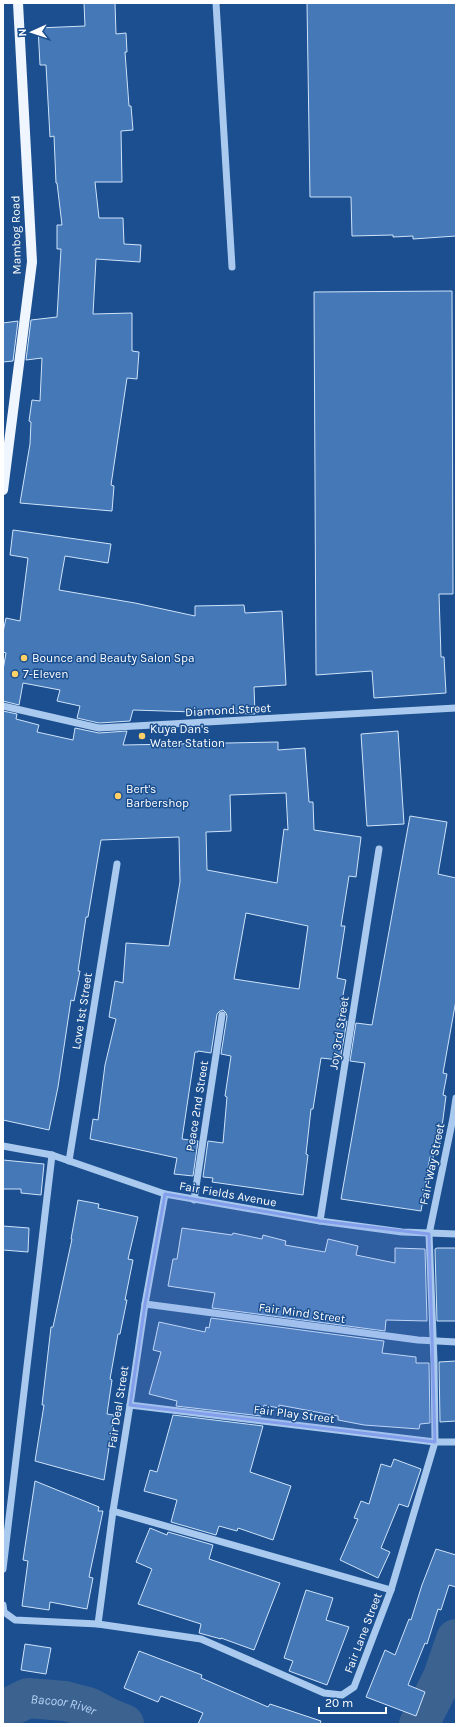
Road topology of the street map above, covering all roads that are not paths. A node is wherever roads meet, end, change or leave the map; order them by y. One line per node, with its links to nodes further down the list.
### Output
1 (18, 3): 4 (main road, Mambog Road)
2 (216, 3): 3 (street)
3 (232, 267)
4 (3, 490)
5 (3, 706): 6 (street, Diamond Street)
6 (456, 708)
7 (379, 849): 17 (street, Joy 3rd Street)
8 (117, 864): 14 (street, Love 1st Street)
9 (222, 1015): 16 (street, Peace 2nd Street)
10 (456, 1098): 11 (street, Fair-Way Street)
11 (455, 1118): 18 (street, Fair-Way Street)
12 (3, 1146): 13 (street, Fair Fields Avenue)
13 (52, 1155): 14 (street, Fair Fields Avenue); 27 (street)
14 (69, 1161): 15 (street, Fair Fields Avenue)
15 (166, 1194): 16 (street, Fair Fields Avenue); 20 (street, Fair Deal Street)
16 (194, 1200): 17 (street, Fair Fields Avenue)
17 (320, 1221): 18 (street, Fair Fields Avenue)
18 (429, 1234): 19 (street, Fair Fields Avenue); 21 (street, Fair-Way Street)
19 (456, 1234)
20 (145, 1304): 21 (street, Fair Mind Street); 23 (street, Fair Deal Street)
21 (433, 1342): 22 (street, Fair Mind Street); 24 (street, Fair Lane Street)
22 (456, 1342)
23 (130, 1405): 24 (street, Fair Play Street); 26 (street, Fair Deal Street)
24 (435, 1442): 25 (street, Fair Play Street); 28 (street, Fair Lane Street)
25 (456, 1442)
26 (113, 1511): 28 (street); 30 (street, Fair Deal Street)
27 (3, 1569)
28 (391, 1590): 30 (street, Fair Lane Street)
29 (3, 1605): 30 (street, Fair Lane Street)
30 (98, 1624)

